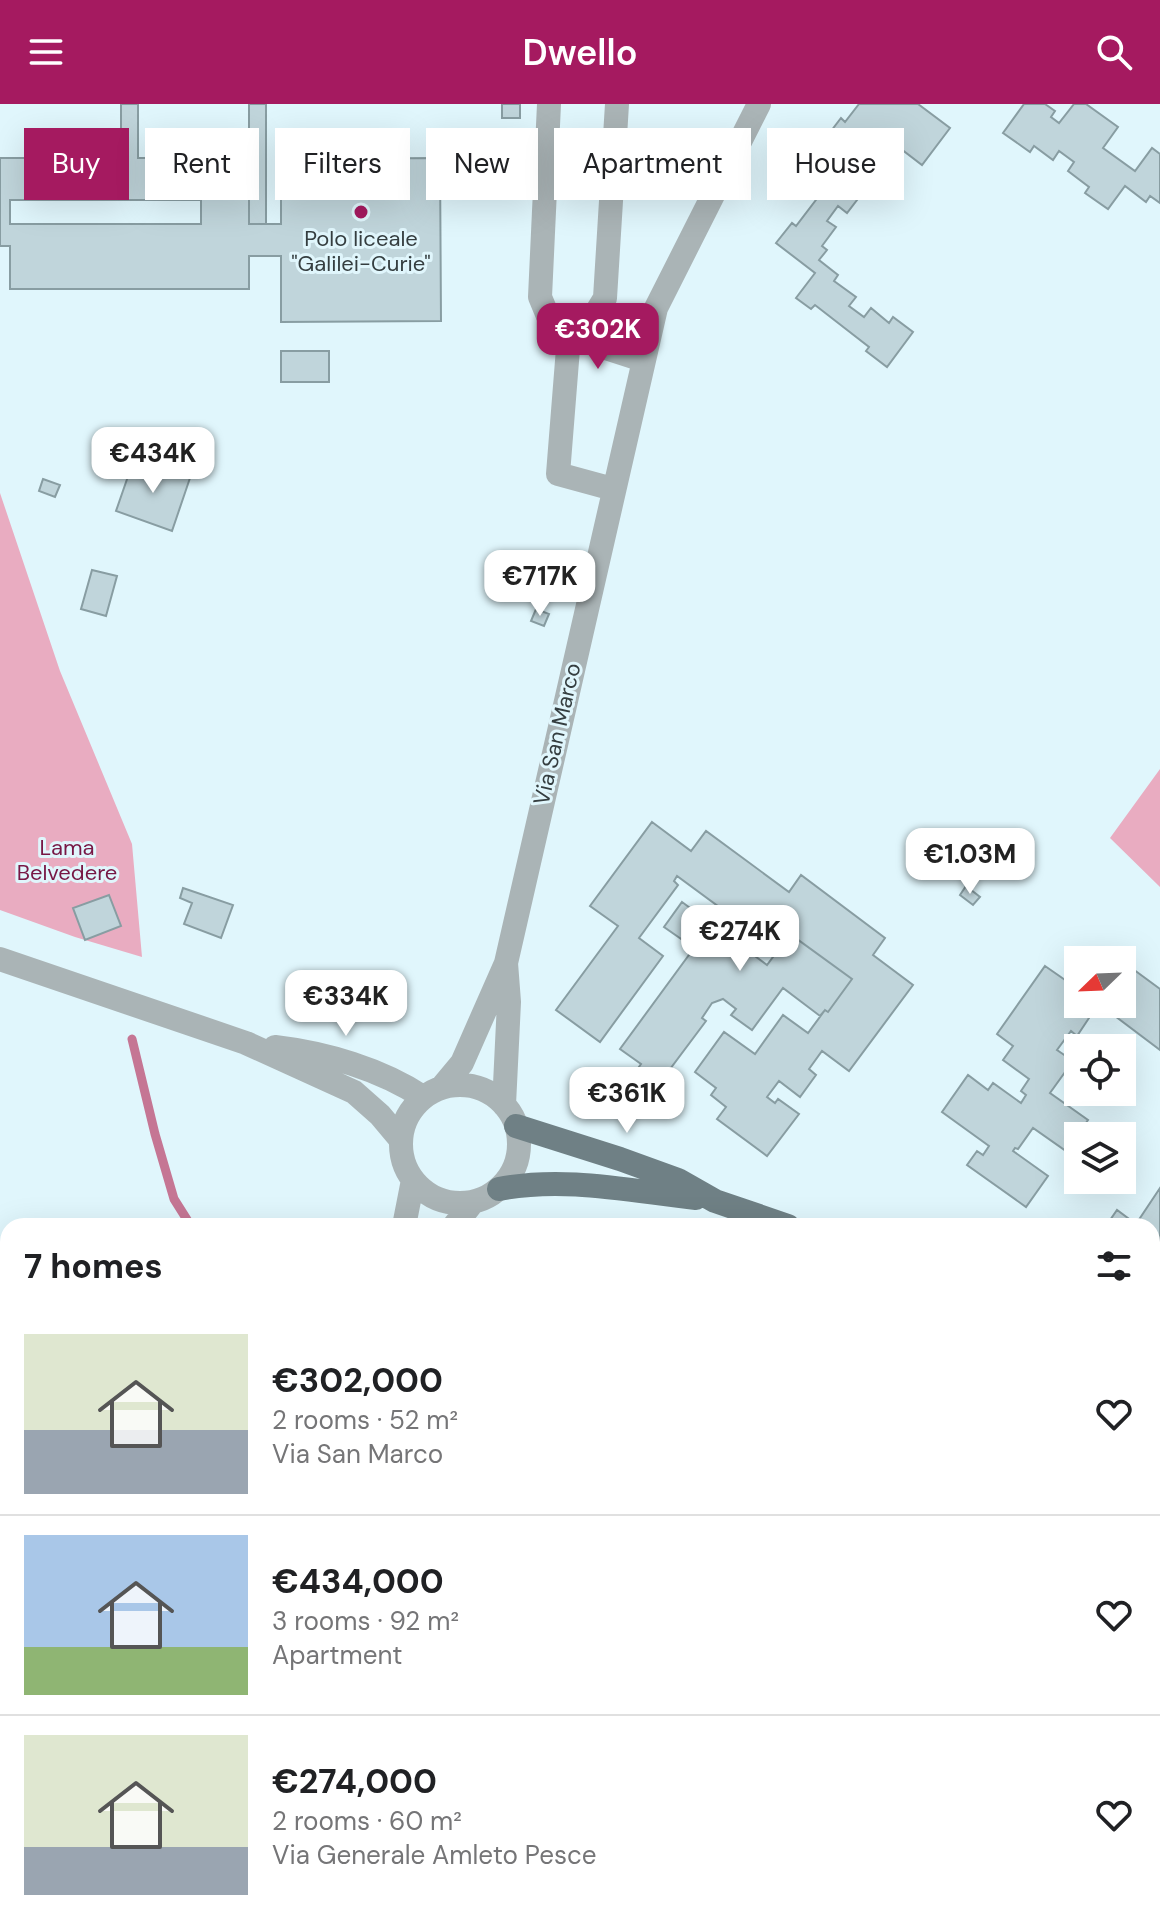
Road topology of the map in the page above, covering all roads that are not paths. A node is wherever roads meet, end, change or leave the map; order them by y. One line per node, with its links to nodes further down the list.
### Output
1 (549, 104): 4 (street)
2 (617, 104): 4 (street)
3 (759, 104): 5 (street, Via San Marco)
4 (569, 336): 5 (street); 6 (street)
5 (643, 360): 6 (street, Via San Marco)
6 (613, 489): 8 (street, Via San Marco)
7 (0, 959): 9 (street)
8 (506, 963): 10 (street); 11 (street)
9 (246, 1043): 10 (street); 12 (street)
10 (432, 1092): 11 (street); 12 (street)
11 (510, 1115): 14 (street); 15 (main road)
12 (401, 1140): 13 (street)
13 (413, 1180): 16 (street); 17 (street)
14 (499, 1189): 15 (main road); 16 (street)
15 (715, 1201): 19 (main road)
16 (473, 1202): 18 (street)
17 (406, 1218)
18 (460, 1218)
19 (765, 1218)

